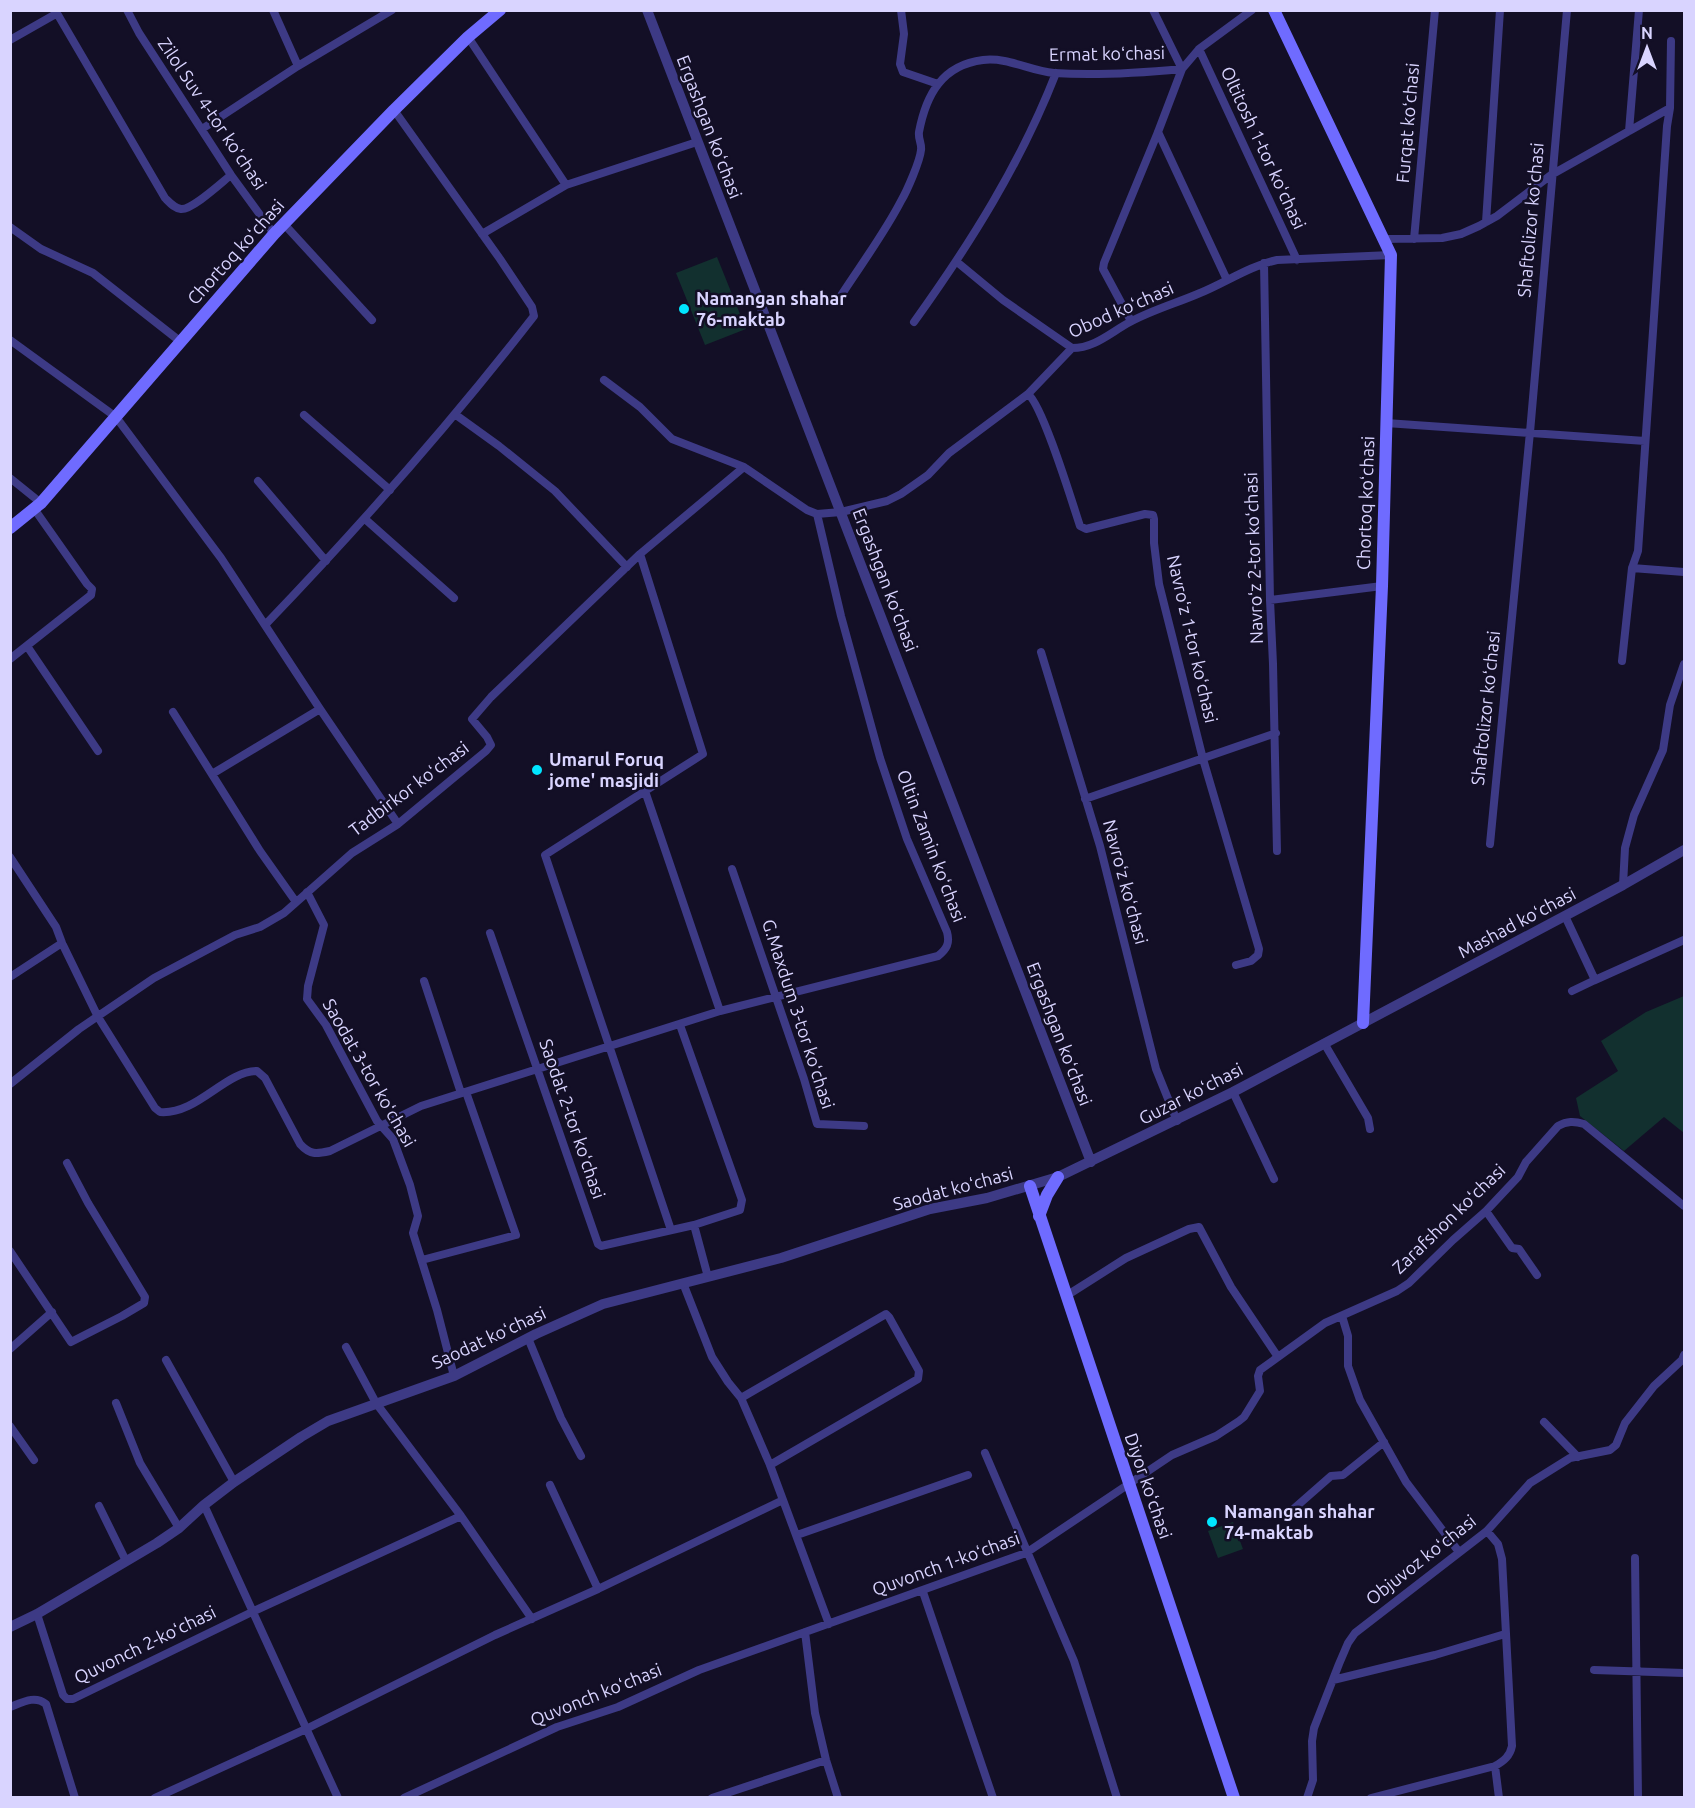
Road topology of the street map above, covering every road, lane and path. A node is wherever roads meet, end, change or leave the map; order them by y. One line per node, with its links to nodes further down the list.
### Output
1 (127, 10): 24 (street, Zilol Suv 4-tor koʻchasi)
2 (273, 10): 18 (street)
3 (392, 10): 18 (street)
4 (500, 10): 14 (main road, Chortoq koʻchasi)
5 (647, 10): 27 (street, Ergashgan koʻchasi)
6 (901, 10): 21 (street)
7 (1152, 10): 19 (street)
8 (1252, 10): 17 (street, Ermat koʻchasi)
9 (1274, 10): 36 (main road, Chortoq koʻchasi)
10 (1435, 10): 37 (street, Furqat koʻchasi)
11 (1500, 10): 31 (street)
12 (1567, 10): 28 (street, Shaftolizor koʻchasi)
13 (1639, 10): 25 (street)
14 (468, 37): 23 (main road, Chortoq koʻchasi); 30 (street)
15 (10, 40): 29 (street)
16 (1671, 41): 22 (street)
17 (1199, 49): 19 (street, Ermat koʻchasi); 39 (street, Oltitosh 1-tor koʻchasi)
18 (298, 66): 24 (street)
19 (1182, 69): 20 (street, Ermat koʻchasi); 26 (street)
20 (1056, 73): 21 (street, Ermat koʻchasi); 40 (street)
21 (938, 84): 43 (street, Ermat koʻchasi)
22 (1670, 108): 25 (street); 57 (street)
23 (394, 110): 32 (main road, Chortoq koʻchasi); 35 (street)
24 (202, 129): 29 (street, Zilol Suv 4-tor koʻchasi)
25 (1629, 131): 28 (street)
26 (1158, 132): 42 (street); 45 (street)
27 (697, 142): 30 (street); 63 (street, Ergashgan koʻchasi)
28 (1551, 175): 31 (street); 56 (street, Shaftolizor koʻchasi)
29 (231, 176): 34 (street, Zilol Suv 4-tor koʻchasi)
30 (566, 185): 35 (street)
31 (1486, 222): 37 (street)
32 (284, 224): 34 (main road, Chortoq koʻchasi); 44 (street)
33 (10, 227): 48 (street)
34 (274, 234): 48 (main road, Chortoq koʻchasi)
35 (482, 234): 53 (street)
36 (1384, 239): 37 (street); 38 (main road, Chortoq koʻchasi)
37 (1414, 239)
38 (1391, 255): 39 (street, Obod koʻchasi); 55 (main road, Chortoq koʻchasi)
39 (1297, 260): 41 (street, Obod koʻchasi)
40 (957, 262): 46 (street); 49 (street)
41 (1264, 263): 42 (street, Obod koʻchasi); 74 (street, Navroʻz 2-tor koʻchasi)
42 (1227, 280): 45 (street, Obod koʻchasi)
43 (840, 297)
44 (372, 320)
45 (1131, 321): 49 (street, Obod koʻchasi)
46 (914, 322)
47 (10, 340): 54 (street)
48 (181, 342): 54 (main road, Chortoq koʻchasi)
49 (1072, 348): 51 (street, Obod koʻchasi)
50 (604, 380): 58 (street)
51 (1028, 394): 63 (street, Obod koʻchasi); 85 (street, Navroʻz 1-tor koʻchasi)
52 (304, 415): 61 (street)
53 (456, 415): 61 (street); 69 (street)
54 (116, 417): 62 (main road, Chortoq koʻchasi); 75 (street)
55 (1386, 423): 56 (street); 72 (main road, Chortoq koʻchasi)
56 (1530, 432): 57 (street); 90 (street, Shaftolizor koʻchasi)
57 (1646, 441): 70 (street)
58 (744, 466): 64 (street); 67 (street, Tadbirkor koʻchasi)
59 (10, 478): 62 (street)
60 (258, 481): 68 (street)
61 (390, 490): 65 (street)
62 (38, 507): 66 (main road, Chortoq koʻchasi); 76 (street)
63 (841, 512): 64 (street); 122 (street, Ergashgan koʻchasi)
64 (817, 514): 107 (street, Oltin Zamin koʻchasi)
65 (365, 519): 68 (street); 73 (street)
66 (10, 528)
67 (640, 554): 69 (street, Tadbirkor koʻchasi); 87 (street)
68 (326, 561): 75 (street)
69 (627, 567): 89 (street, Tadbirkor koʻchasi)
70 (1632, 568): 71 (street); 79 (street)
71 (1684, 572)
72 (1382, 586): 74 (street); 110 (main road, Chortoq koʻchasi)
73 (454, 598)
74 (1270, 600): 83 (street, Navroʻz 2-tor koʻchasi)
75 (266, 624): 81 (street)
76 (27, 646): 78 (street); 84 (street)
77 (1041, 652): 88 (street, Navroʻz koʻchasi)
78 (10, 659)
79 (1622, 661)
80 (1684, 664): 95 (street)
81 (320, 709): 86 (street); 89 (street)
82 (173, 712): 86 (street)
83 (1275, 733): 85 (street); 92 (street, Navroʻz 2-tor koʻchasi)
84 (98, 751)
85 (1203, 759): 88 (street); 102 (street, Navroʻz 1-tor koʻchasi)
86 (212, 774): 97 (street)
87 (645, 791): 108 (street); 113 (street)
88 (1085, 799): 118 (street, Navroʻz koʻchasi)
89 (398, 824): 96 (street, Tadbirkor koʻchasi)
90 (1490, 844)
91 (1684, 850): 95 (street, Mashad koʻchasi)
92 (1277, 851)
93 (10, 857): 101 (street)
94 (732, 869): 107 (street, G.Maxdum 3-tor koʻchasi)
95 (1623, 885): 98 (street, Mashad koʻchasi)
96 (307, 892): 97 (street, Tadbirkor koʻchasi); 119 (street, Saodat 3-tor koʻchasi)
97 (296, 902): 109 (street, Tadbirkor koʻchasi)
98 (1565, 916): 104 (street); 110 (street, Mashad koʻchasi)
99 (490, 933): 114 (street, Saodat 2-tor koʻchasi)
100 (1684, 940): 104 (street)
101 (62, 943): 103 (street); 109 (street)
102 (1236, 965)
103 (10, 977)
104 (1595, 980): 106 (street)
105 (423, 981): 116 (street)
106 (1572, 991)
107 (776, 996): 108 (street); 120 (street, G.Maxdum 3-tor koʻchasi)
108 (720, 1011): 111 (street)
109 (98, 1017): 115 (street, Tadbirkor koʻchasi); 119 (street)
110 (1363, 1023): 112 (street, Guzar koʻchasi)
111 (680, 1024): 113 (street); 130 (street)
112 (1324, 1043): 117 (street, Guzar koʻchasi); 121 (street)
113 (610, 1048): 114 (street); 131 (street)
114 (538, 1069): 116 (street); 131 (street, Saodat 2-tor koʻchasi)
115 (10, 1084)
116 (463, 1092): 119 (street); 133 (street)
117 (1233, 1092): 118 (street, Guzar koʻchasi); 125 (street)
118 (1177, 1121): 122 (street, Guzar koʻchasi)
119 (381, 1125): 133 (street, Saodat 3-tor koʻchasi)
120 (864, 1126)
121 (1370, 1129)
122 (1091, 1162): 124 (street, Guzar koʻchasi)
123 (67, 1163): 138 (street)
124 (1058, 1177): 126 (street, Guzar koʻchasi); 129 (main road)
125 (1274, 1179)
126 (1030, 1186): 129 (main road, Diyor koʻchasi); 135 (street, Saodat koʻchasi)
127 (1684, 1206): 128 (street, Zarafshon koʻchasi)
128 (1486, 1211): 134 (street); 139 (street, Zarafshon koʻchasi)
129 (1039, 1216): 137 (main road, Diyor koʻchasi)
130 (694, 1225): 131 (street); 135 (street)
131 (671, 1230)
132 (10, 1251): 138 (street)
133 (422, 1260): 146 (street, Saodat 3-tor koʻchasi)
134 (1537, 1275)
135 (708, 1276): 136 (street, Saodat koʻchasi)
136 (683, 1283): 140 (street, Saodat koʻchasi); 147 (street)
137 (1066, 1296): 144 (street); 160 (main road, Diyor koʻchasi)
138 (52, 1312): 142 (street)
139 (1342, 1316): 144 (street, Zarafshon koʻchasi); 152 (street)
140 (528, 1338): 146 (street, Saodat koʻchasi); 154 (street)
141 (346, 1347): 149 (street)
142 (10, 1349)
143 (1684, 1355): 155 (street, Objuvoz koʻchasi)
144 (1278, 1357): 160 (street, Zarafshon koʻchasi)
145 (166, 1360): 159 (street)
146 (454, 1376): 149 (street, Saodat koʻchasi)
147 (741, 1398): 157 (street); 157 (street)
148 (116, 1403): 167 (street)
149 (376, 1403): 159 (street, Saodat koʻchasi); 166 (street)
150 (1544, 1422): 155 (street)
151 (10, 1426): 156 (street)
152 (1384, 1442): 165 (street); 170 (street)
153 (985, 1453): 171 (street)
154 (581, 1456)
155 (1578, 1456): 168 (street, Objuvoz koʻchasi)
156 (34, 1460)
157 (770, 1465): 162 (street)
158 (969, 1474): 169 (street)
159 (234, 1482): 163 (street, Saodat koʻchasi)
160 (1128, 1484): 171 (street, Quvonch 1-koʻchasi); 200 (main road, Diyor koʻchasi)
161 (550, 1485): 174 (street)
162 (783, 1500): 169 (street); 174 (street)
163 (204, 1504): 167 (street, Saodat koʻchasi); 176 (street)
164 (99, 1506): 173 (street)
165 (1290, 1512)
166 (461, 1516): 176 (street, Quvonch 2-koʻchasi); 178 (street)
167 (178, 1528): 173 (street, Saodat koʻchasi)
168 (1487, 1531): 170 (street, Objuvoz koʻchasi); 182 (street)
169 (796, 1535): 179 (street)
170 (1459, 1552): 186 (street, Objuvoz koʻchasi)
171 (1026, 1554): 175 (street, Quvonch 1-koʻchasi); 199 (street)
172 (1635, 1558): 184 (street)
173 (126, 1561): 177 (street, Saodat koʻchasi)
174 (598, 1589): 178 (street)
175 (923, 1592): 179 (street, Quvonch 1-koʻchasi); 198 (street)
176 (254, 1611): 177 (street, Quvonch 2-koʻchasi); 188 (street)
177 (37, 1614): 180 (street, Saodat koʻchasi)
178 (532, 1618): 188 (street)
179 (829, 1624): 181 (street, Quvonch 1-koʻchasi)
180 (10, 1627)
181 (805, 1632): 189 (street); 195 (street, Quvonch koʻchasi)
182 (1505, 1634): 186 (street); 190 (street)
183 (1594, 1670): 184 (street)
184 (1636, 1671): 185 (street); 204 (street)
185 (1684, 1673)
186 (1333, 1680): 201 (street, Objuvoz koʻchasi)
187 (10, 1707): 192 (street)
188 (306, 1729): 193 (street); 194 (street)
189 (826, 1760): 196 (street); 197 (street)
190 (1495, 1766): 191 (street); 203 (street)
191 (1403, 1793): 202 (street)
192 (75, 1797)
193 (155, 1797)
194 (338, 1797)
195 (404, 1797)
196 (712, 1797)
197 (838, 1797)
198 (993, 1797)
199 (1117, 1797)
200 (1234, 1797)
201 (1307, 1797)
202 (1371, 1797)
203 (1499, 1797)
204 (1638, 1797)

